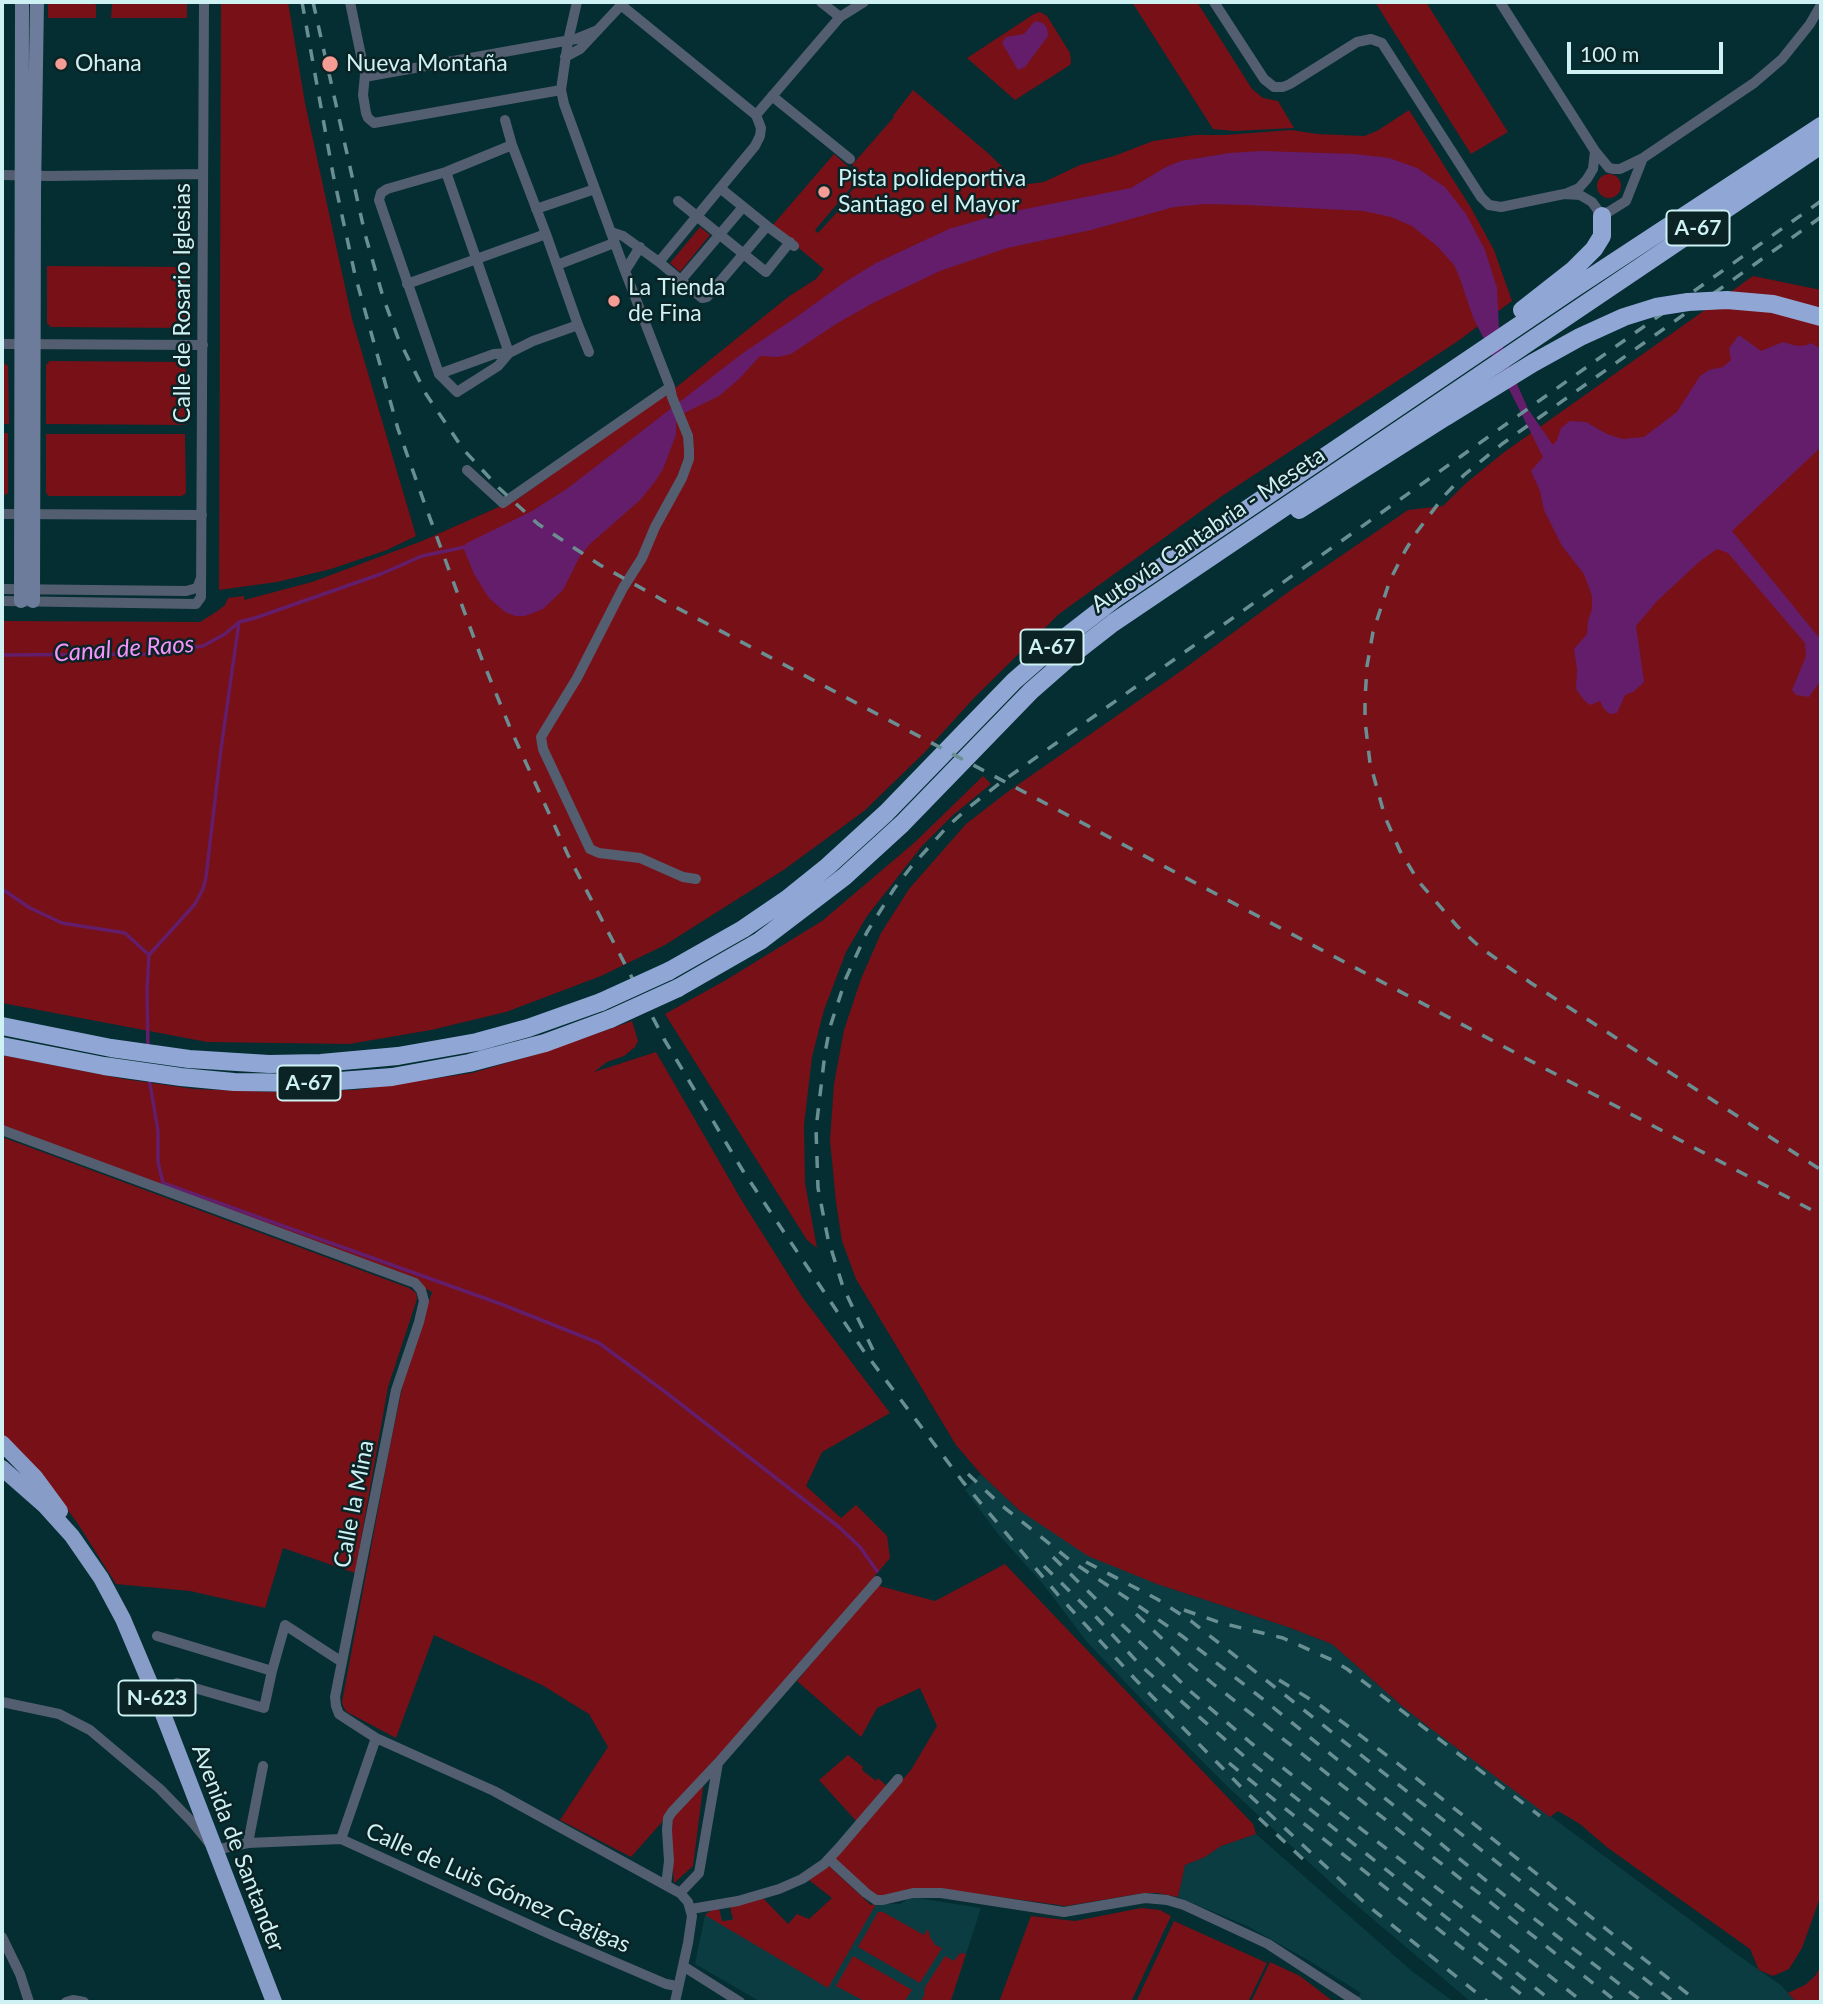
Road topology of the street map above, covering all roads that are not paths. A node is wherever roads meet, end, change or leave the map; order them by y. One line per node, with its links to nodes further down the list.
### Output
1 (22, 2): 33 (main road)
2 (37, 2): 33 (main road)
3 (204, 2): 31 (street, Calle de Rosario Iglesias)
4 (350, 2): 19 (street)
5 (577, 2): 12 (street)
6 (821, 2): 13 (street)
7 (864, 2): 13 (street)
8 (1214, 2): 36 (street)
9 (1500, 2): 27 (street)
10 (622, 3): 14 (street); 22 (street)
11 (1821, 5): 28 (street)
12 (574, 17): 15 (street); 16 (street)
13 (840, 17): 20 (street)
14 (598, 30): 15 (street); 17 (street)
15 (587, 35): 16 (street)
16 (568, 41): 17 (street); 18 (street)
17 (565, 57): 19 (street)
18 (370, 76)
19 (561, 90): 35 (street)
20 (772, 96): 22 (street); 29 (street)
21 (1821, 112): 46 (highway)
22 (756, 115): 34 (street)
23 (505, 120): 25 (street)
24 (1821, 126): 46 (highway, A-67)
25 (512, 145): 30 (street); 39 (street)
26 (1821, 145): 73 (highway, Autovía Cantabria - Meseta / A-67)
27 (1595, 151): 28 (street); 36 (street)
28 (1643, 158): 41 (street)
29 (850, 159)
30 (446, 172): 49 (street); 54 (street)
31 (203, 174): 33 (street); 60 (street, Calle de Rosario Iglesias)
32 (2, 175): 33 (street)
33 (28, 176): 59 (main road)
34 (720, 188): 38 (street); 40 (street)
35 (595, 189): 39 (street); 45 (street)
36 (1564, 194): 41 (street)
37 (678, 201): 40 (street)
38 (743, 207): 42 (street); 44 (street)
39 (536, 209): 43 (street)
40 (696, 216): 44 (street); 50 (street)
41 (1602, 216): 57 (highway)
42 (767, 226): 48 (street); 48 (street)
43 (546, 234): 49 (street); 51 (street)
44 (719, 234): 48 (street); 53 (street)
45 (613, 238): 47 (street); 51 (street); 52 (street)
46 (1643, 242): 57 (highway, A-67)
47 (640, 247): 50 (street); 52 (street)
48 (743, 253): 53 (street)
49 (476, 260): 54 (street); 62 (street)
50 (660, 262): 53 (street)
51 (557, 265): 56 (street)
52 (625, 271): 64 (street)
53 (681, 280)
54 (407, 284): 63 (street)
55 (1821, 317): 73 (highway, bridge)
56 (578, 325): 61 (street); 62 (street)
57 (1508, 327): 75 (highway, Autovía Cantabria - Meseta / A-67, bridge)
58 (2, 344): 59 (street)
59 (27, 344): 60 (street); 67 (main road)
60 (203, 345): 68 (street, Calle de Rosario Iglesias)
61 (589, 352)
62 (509, 353): 63 (street); 63 (street)
63 (439, 374)
64 (671, 392): 65 (street); 74 (street)
65 (467, 470)
66 (2, 514): 67 (street)
67 (27, 514): 68 (street); 71 (main road)
68 (202, 515): 69 (street, Calle de Rosario Iglesias)
69 (202, 578): 71 (street); 71 (street, Calle de Rosario Iglesias)
70 (2, 589): 71 (street)
71 (27, 595): 72 (street)
72 (2, 601)
73 (1072, 655): 76 (highway, Autovía Cantabria - Meseta / A-67, bridge)
74 (695, 879)
75 (2, 1026)
76 (2, 1046)
77 (2, 1130): 85 (street, Calle la Mina)
78 (2, 1443): 82 (highway, N-623)
79 (2, 1468): 81 (highway, Avenida de Santander / N-623)
80 (2, 1480): 81 (highway, N-623)
81 (59, 1521): 82 (highway, Avenida de Santander / N-623)
82 (85, 1553): 95 (highway, Avenida de Santander / N-623)
83 (877, 1581): 90 (street)
84 (158, 1636): 86 (street)
85 (342, 1662): 86 (street); 89 (street, Calle la Mina)
86 (272, 1671): 87 (street)
87 (177, 1683)
88 (2, 1702): 95 (street)
89 (376, 1738): 93 (street); 97 (street, Calle la Mina)
90 (718, 1763): 97 (street); 98 (street)
91 (263, 1766): 94 (street)
92 (898, 1779): 96 (street)
93 (341, 1839): 94 (street, Calle de Luis Gómez Cagigas); 102 (street, Calle de Luis Gómez Cagigas)
94 (248, 1843): 95 (street, Calle de Luis Gómez Cagigas)
95 (212, 1847): 106 (highway, Avenida de Santander / N-623)
96 (829, 1859): 99 (street); 109 (street)
97 (666, 1885): 98 (street, Calle la Mina)
98 (680, 1893): 99 (street, Calle la Mina)
99 (691, 1909): 101 (street)
100 (2, 1937): 103 (street)
101 (683, 1966): 102 (street); 108 (street)
102 (677, 1986): 107 (street)
103 (29, 2002)
104 (66, 2002): 105 (street)
105 (84, 2002)
106 (274, 2002)
107 (675, 2002)
108 (740, 2002)
109 (1357, 2002)

